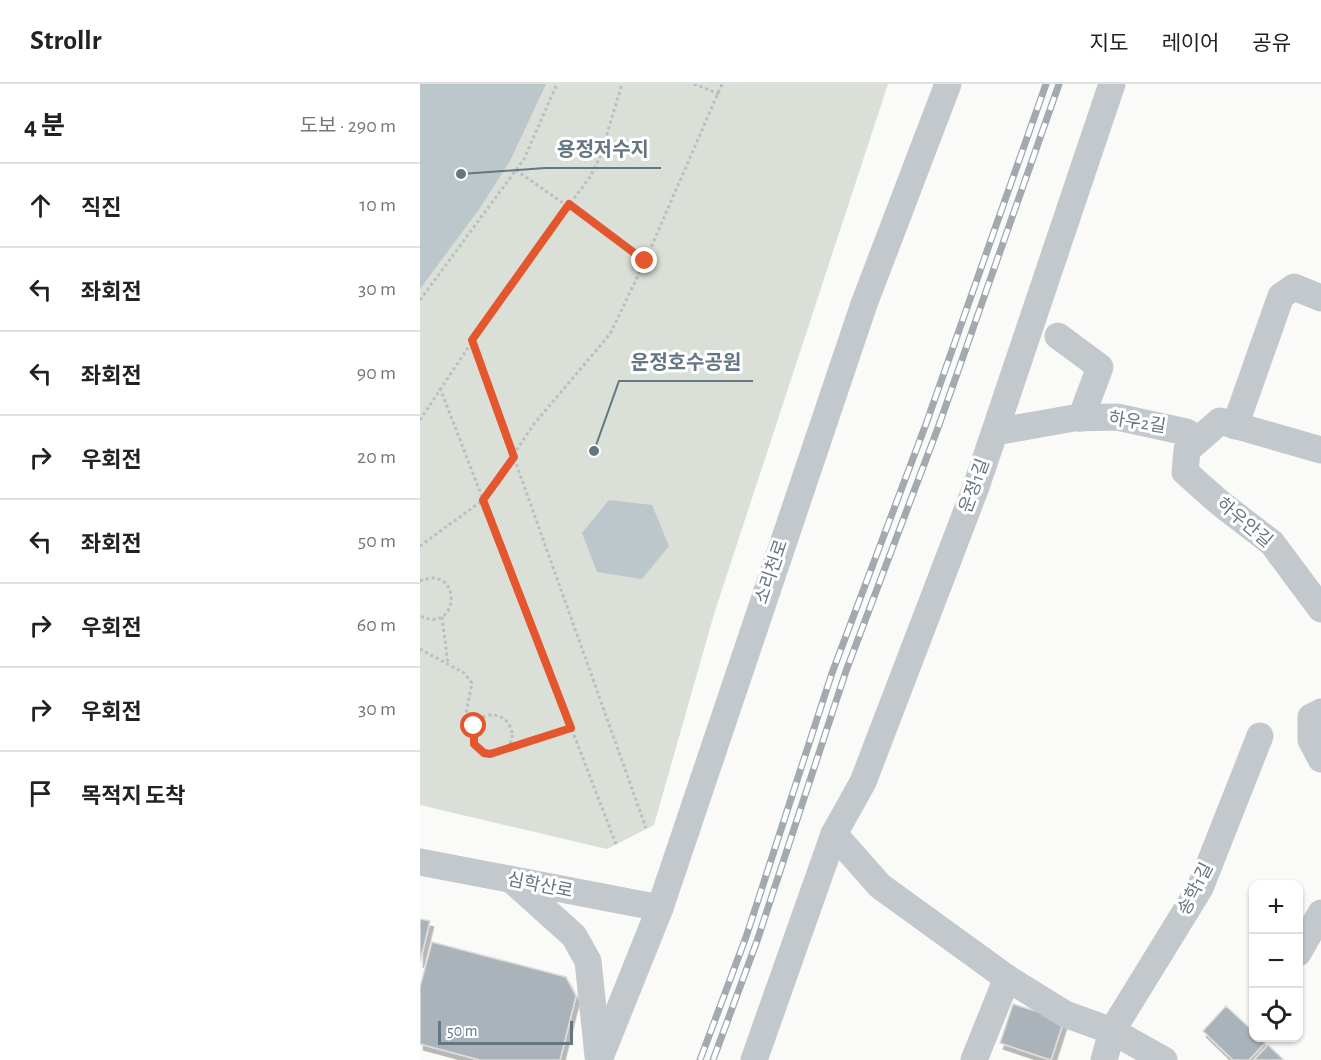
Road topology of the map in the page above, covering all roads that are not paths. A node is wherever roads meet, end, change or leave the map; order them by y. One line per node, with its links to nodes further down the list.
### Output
1 (948, 84): 4 (street, 소리천로)
2 (955, 84): 4 (street)
3 (1112, 84): 9 (street, 운정1길)
4 (939, 111): 19 (street, 소리천로)
5 (1321, 298): 8 (street)
6 (1058, 336): 7 (street)
7 (1081, 418): 9 (street, 하우2길); 10 (street, 하우2길)
8 (1235, 426): 10 (street); 11 (street)
9 (995, 432): 16 (street, 운정1길)
10 (1198, 439): 12 (street, 하우안길)
11 (1321, 450)
12 (1321, 609)
13 (1321, 712): 15 (street)
14 (1260, 736): 23 (street, 송학1길)
15 (1320, 758)
16 (834, 834): 22 (street); 25 (street)
17 (420, 862): 18 (street, 심학산로)
18 (513, 881): 19 (street, 심학산로); 24 (street)
19 (660, 908): 24 (street, 소리천로)
20 (1321, 913): 21 (street)
21 (1303, 946)
22 (1006, 978): 23 (street); 26 (street)
23 (1112, 1031): 27 (street, 송학1길); 28 (street)
24 (598, 1060)
25 (754, 1060)
26 (974, 1060)
27 (1104, 1060)
28 (1164, 1060)

